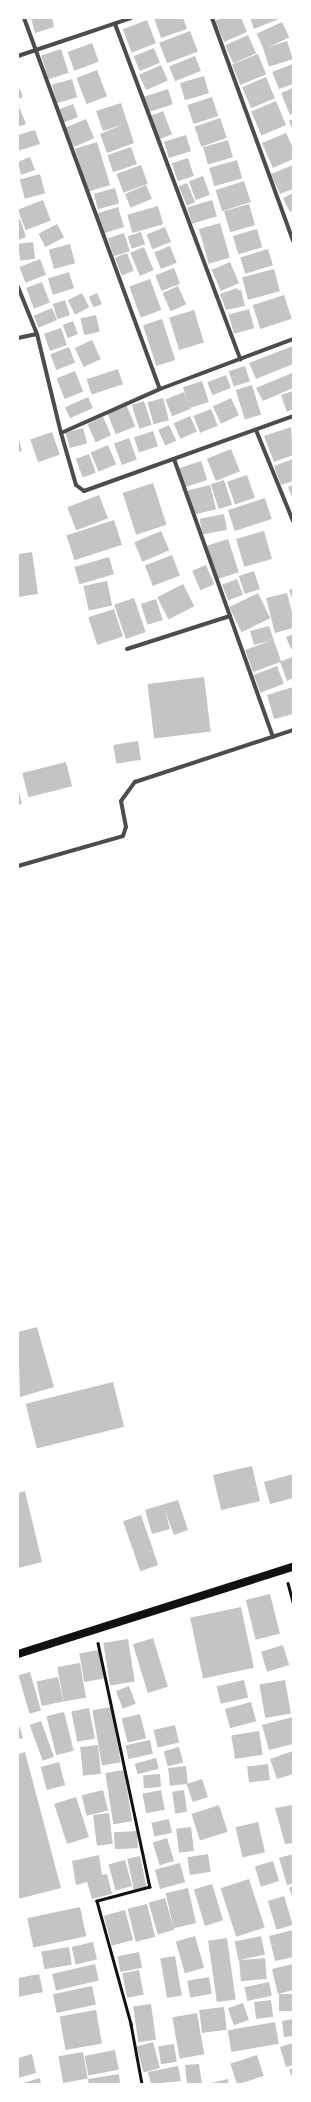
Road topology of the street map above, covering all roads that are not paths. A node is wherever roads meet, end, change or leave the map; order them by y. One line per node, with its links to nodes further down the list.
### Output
1 (24, 18): 5 (street)
2 (131, 18): 4 (street)
3 (212, 18): 7 (street)
4 (115, 24): 5 (street); 12 (street)
5 (34, 52): 6 (street); 13 (street)
6 (18, 56)
7 (293, 241)
8 (18, 287): 9 (street)
9 (37, 334): 10 (street); 16 (street)
10 (18, 338)
11 (293, 339): 12 (street)
12 (240, 359): 13 (street)
13 (160, 389): 16 (street)
14 (293, 416): 15 (street)
15 (256, 430): 17 (street); 18 (street)
16 (61, 433): 17 (street)
17 (174, 459): 19 (street)
18 (293, 521)
19 (230, 616): 20 (street); 22 (street)
20 (127, 649)
21 (293, 730): 22 (street)
22 (273, 737): 23 (street)
23 (18, 866)
24 (293, 1567): 25 (main road)
25 (18, 1654)

